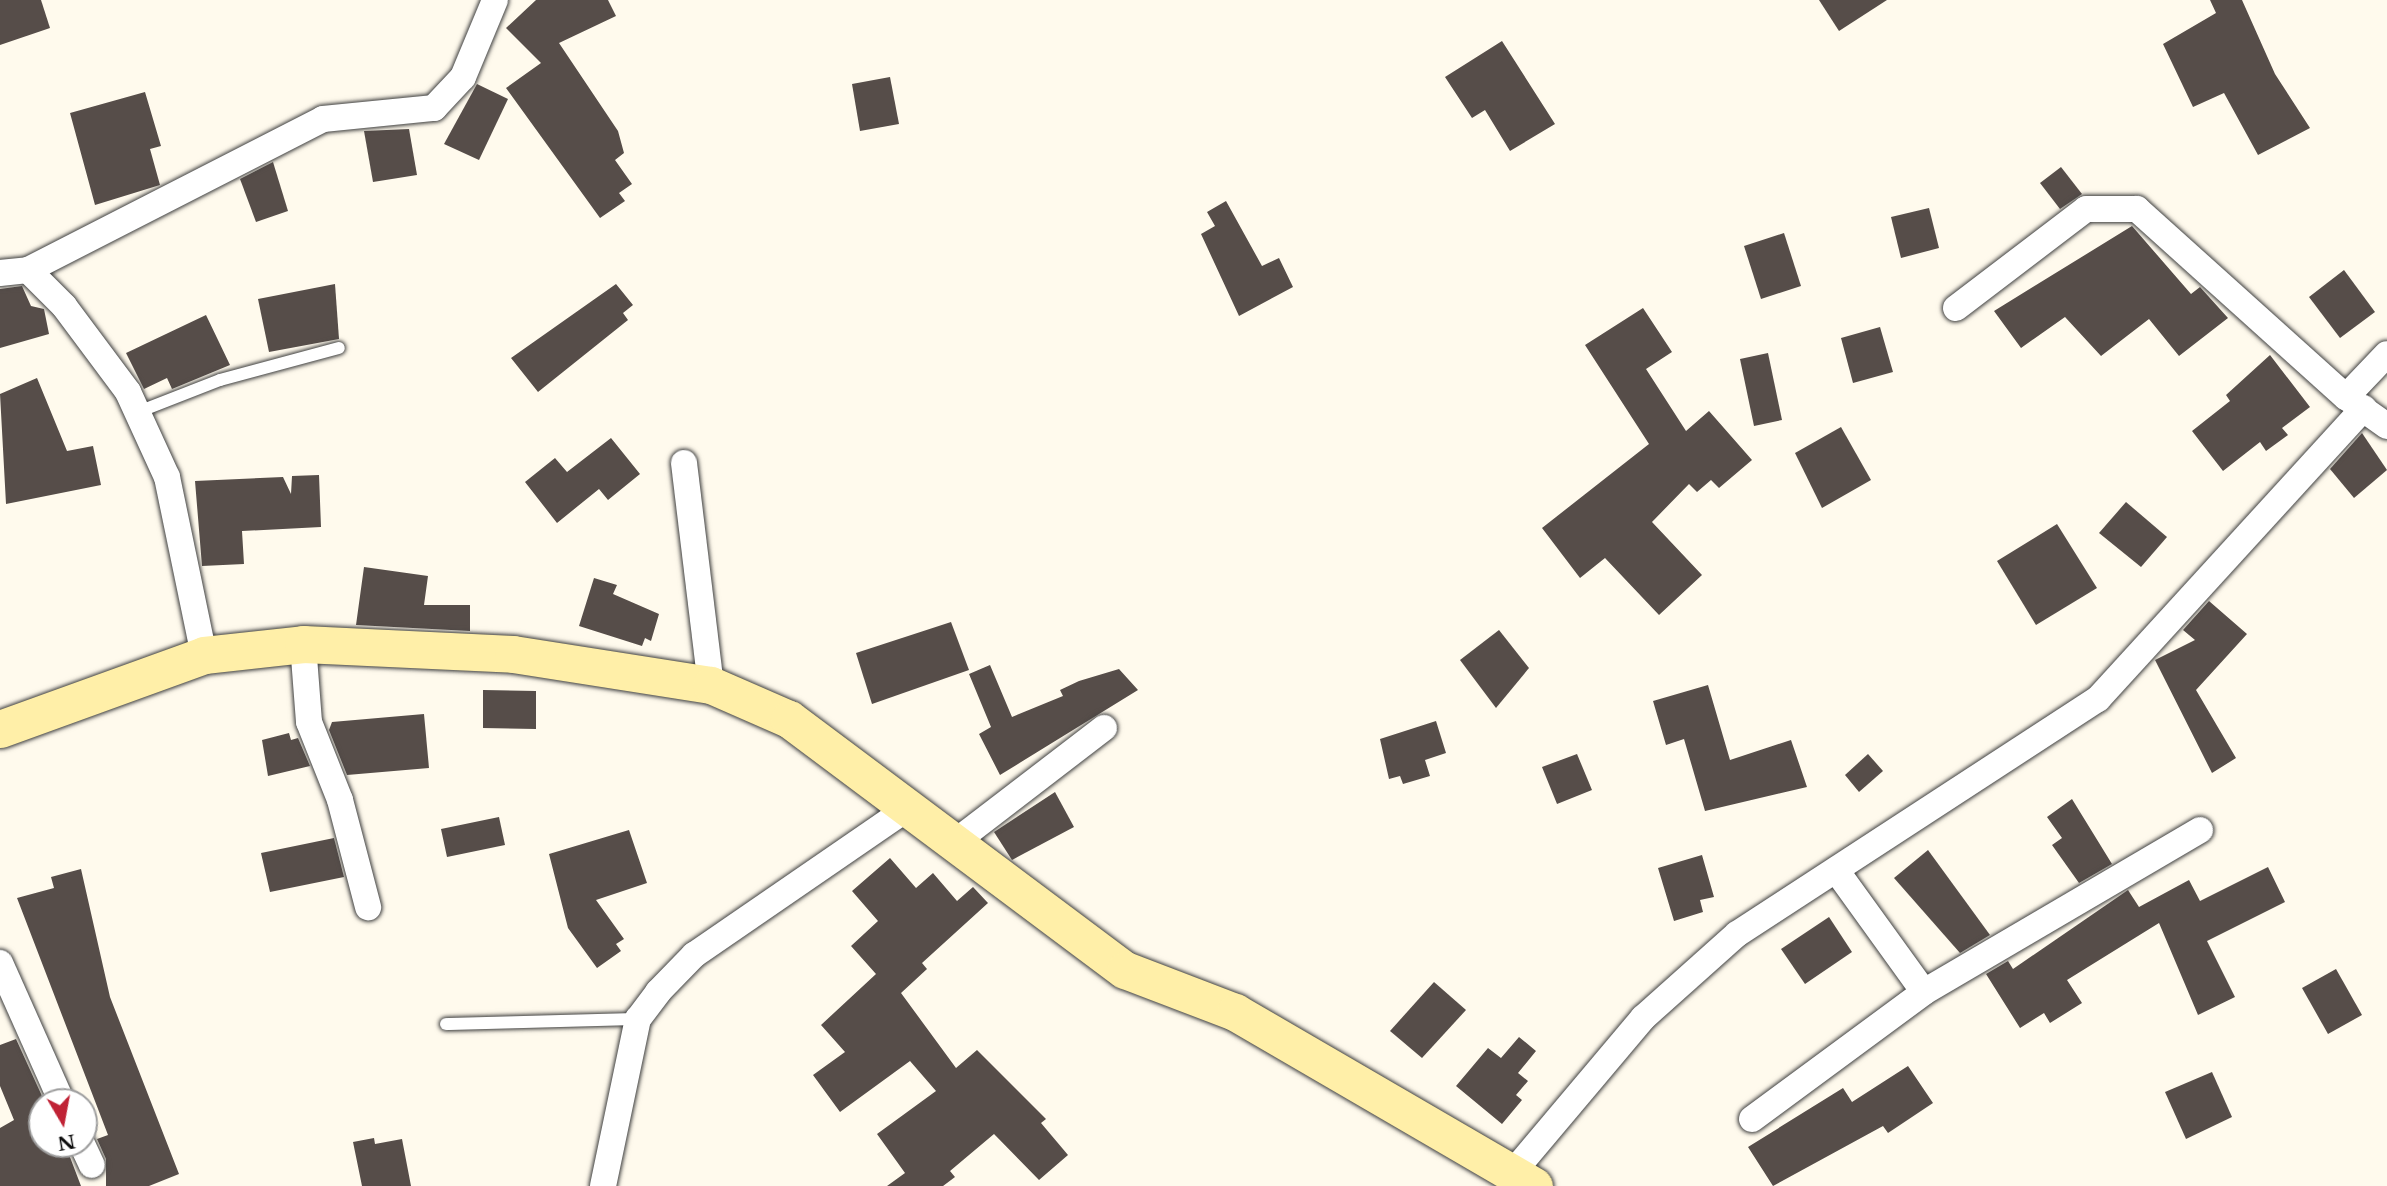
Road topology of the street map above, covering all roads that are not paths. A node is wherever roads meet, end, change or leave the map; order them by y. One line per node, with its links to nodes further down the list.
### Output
1 (495, 0): 2 (street)
2 (28, 270): 3 (street); 8 (street)
3 (0, 273)
4 (1956, 308): 7 (street)
5 (339, 348): 8 (lane)
6 (2387, 354): 7 (street)
7 (2355, 403): 9 (street); 19 (street)
8 (138, 412): 12 (street)
9 (2387, 426)
10 (684, 463): 13 (street)
11 (303, 644): 12 (main road); 13 (main road); 20 (street)
12 (204, 655): 15 (main road)
13 (711, 685): 16 (main road)
14 (1104, 728): 18 (street)
15 (0, 729)
16 (908, 807): 18 (main road); 24 (street)
17 (2200, 831): 22 (street)
18 (954, 843): 28 (main road)
19 (1836, 870): 22 (street); 28 (street)
20 (368, 907)
21 (0, 963): 23 (street)
22 (1924, 992): 27 (street)
23 (9, 1014): 26 (street)
24 (638, 1019): 25 (lane); 29 (street)
25 (446, 1024)
26 (54, 1088)
27 (1752, 1119)
28 (1525, 1178)
29 (603, 1186)

